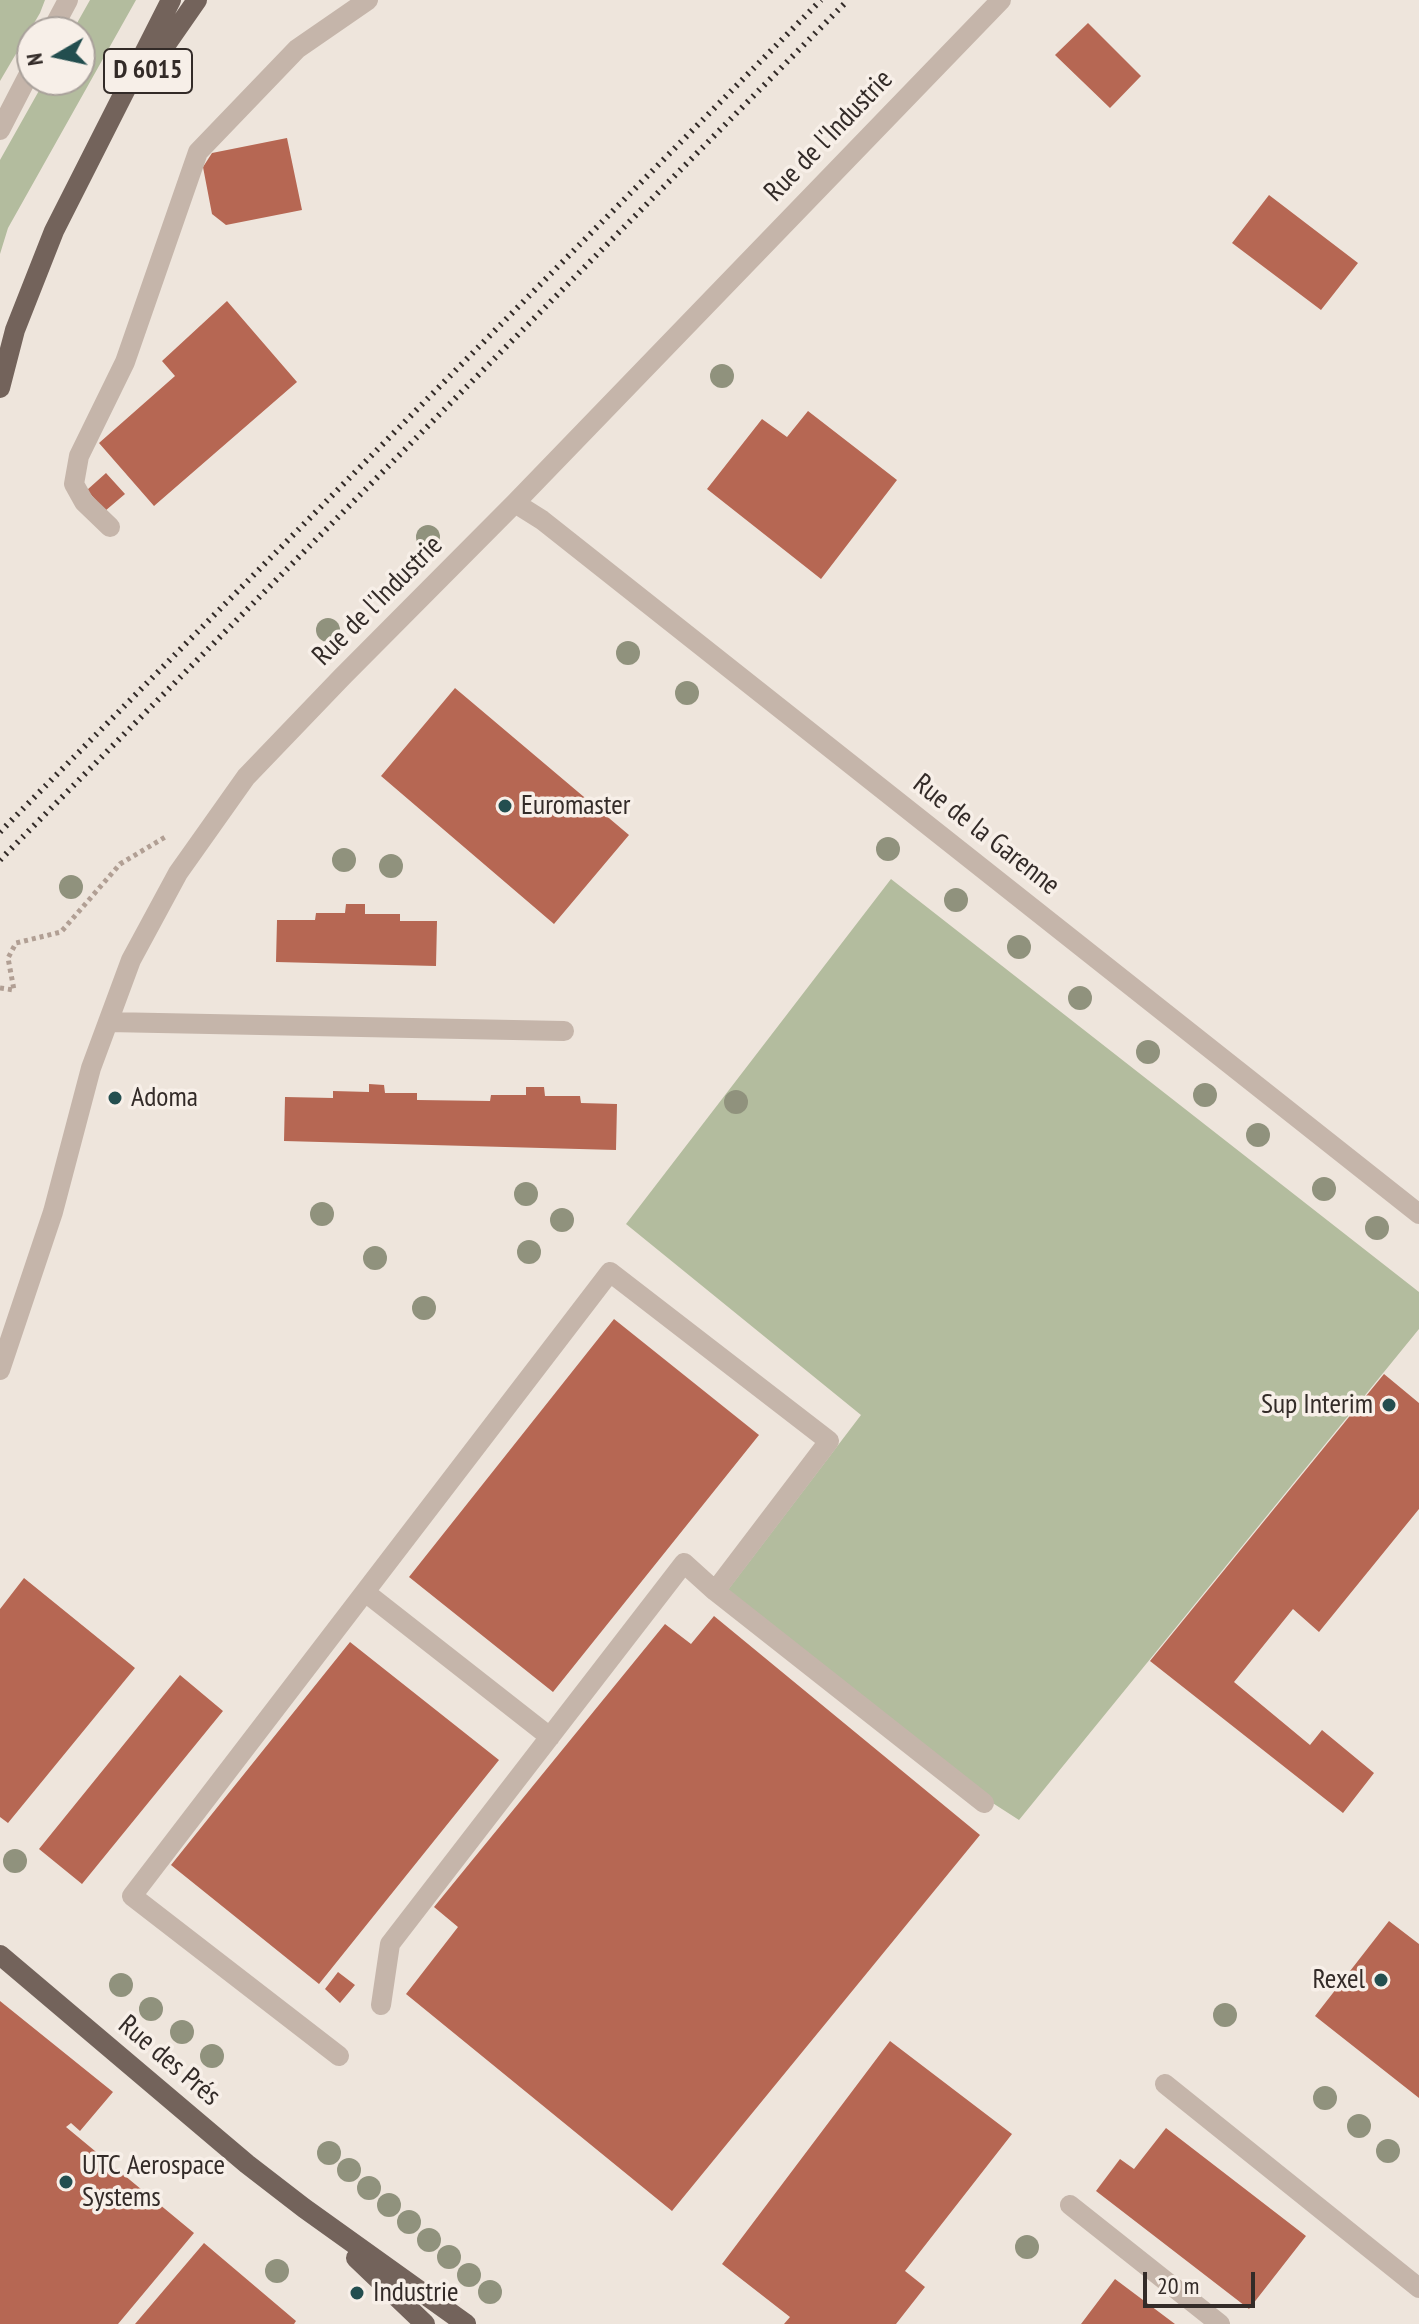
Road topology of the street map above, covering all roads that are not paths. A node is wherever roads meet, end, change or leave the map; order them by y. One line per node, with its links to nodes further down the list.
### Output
1 (171, 0): 7 (main road, D 6015)
2 (197, 0): 7 (main road, D 6015)
3 (368, 0): 10 (street)
4 (1001, 0): 9 (street, Rue de l'Industrie)
5 (18, 96): 6 (street)
6 (0, 130)
7 (99, 141): 8 (main road, D 6015)
8 (0, 388)
9 (515, 503): 11 (street, Rue de l'Industrie); 13 (street, Rue de la Garenne)
10 (110, 527)
11 (108, 1022): 12 (street); 14 (street, Rue de l'Industrie)
12 (564, 1031)
13 (1419, 1214)
14 (0, 1370)
15 (715, 1591): 16 (street); 17 (street); 18 (street)
16 (365, 1592): 17 (street); 21 (street)
17 (550, 1737): 20 (street)
18 (984, 1803)
19 (0, 1955): 24 (main road, Rue des Prés)
20 (381, 2005)
21 (339, 2056)
22 (1165, 2084): 25 (street)
23 (1070, 2205): 28 (street)
24 (304, 2208): 26 (main road, Rue des Prés); 27 (main road, Rue des Prés)
25 (1419, 2288)
26 (425, 2324)
27 (466, 2324)
28 (1220, 2324)

